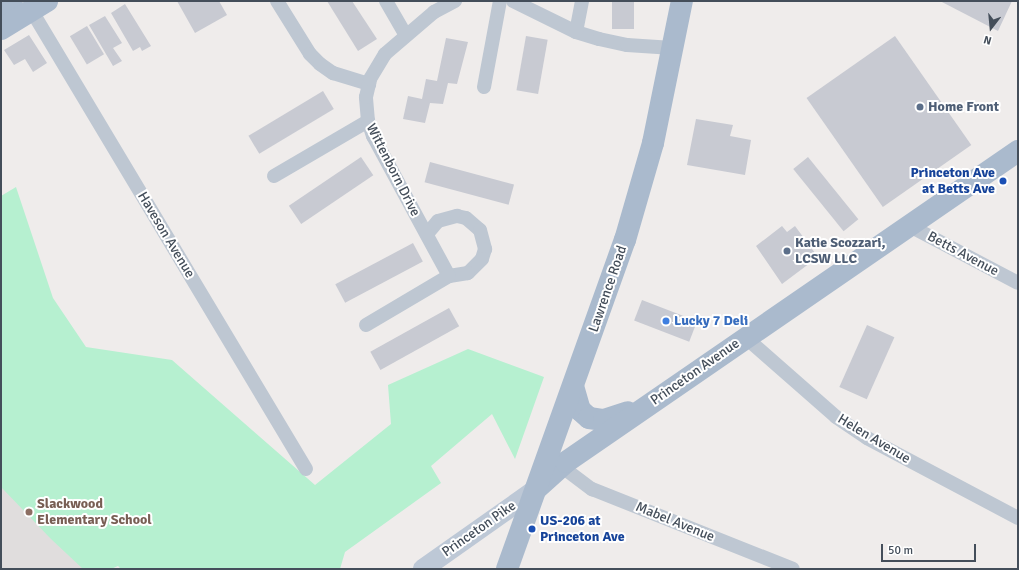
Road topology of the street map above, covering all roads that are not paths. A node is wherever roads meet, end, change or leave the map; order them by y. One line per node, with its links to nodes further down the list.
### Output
1 (11, 1): 10 (main road)
2 (277, 1): 15 (street)
3 (386, 1): 13 (street)
4 (455, 1): 13 (street, Wittenborn Drive)
5 (500, 1): 16 (street)
6 (512, 1): 12 (street)
7 (582, 1): 12 (street)
8 (682, 1): 14 (main road, Lawrence Road)
9 (35, 4): 11 (main road); 29 (street, Haveson Avenue)
10 (1, 7)
11 (1, 29)
12 (576, 32): 14 (street)
13 (406, 35): 15 (street, Wittenborn Drive)
14 (673, 48): 26 (main road, Lawrence Road)
15 (369, 84): 17 (street, Wittenborn Drive)
16 (484, 86)
17 (368, 121): 19 (street); 21 (street, Wittenborn Drive)
18 (1018, 150): 20 (main road, Princeton Avenue)
19 (274, 176)
20 (908, 225): 23 (street, Betts Avenue); 25 (main road, Princeton Avenue)
21 (427, 234): 22 (street, Wittenborn Drive); 22 (street)
22 (449, 276): 24 (street)
23 (1018, 283)
24 (366, 325)
25 (745, 337): 27 (main road, Princeton Avenue); 31 (street, Helen Avenue)
26 (573, 386): 27 (main road); 30 (main road, Lawrence Road)
27 (650, 404): 28 (main road, Princeton Avenue)
28 (561, 466): 30 (main road, Princeton Avenue); 34 (street, Mabel Avenue)
29 (306, 469)
30 (535, 490): 32 (main road, Princeton Pike); 33 (main road, Lawrence Road)
31 (1018, 518)
32 (423, 569)
33 (507, 569)
34 (793, 569)

